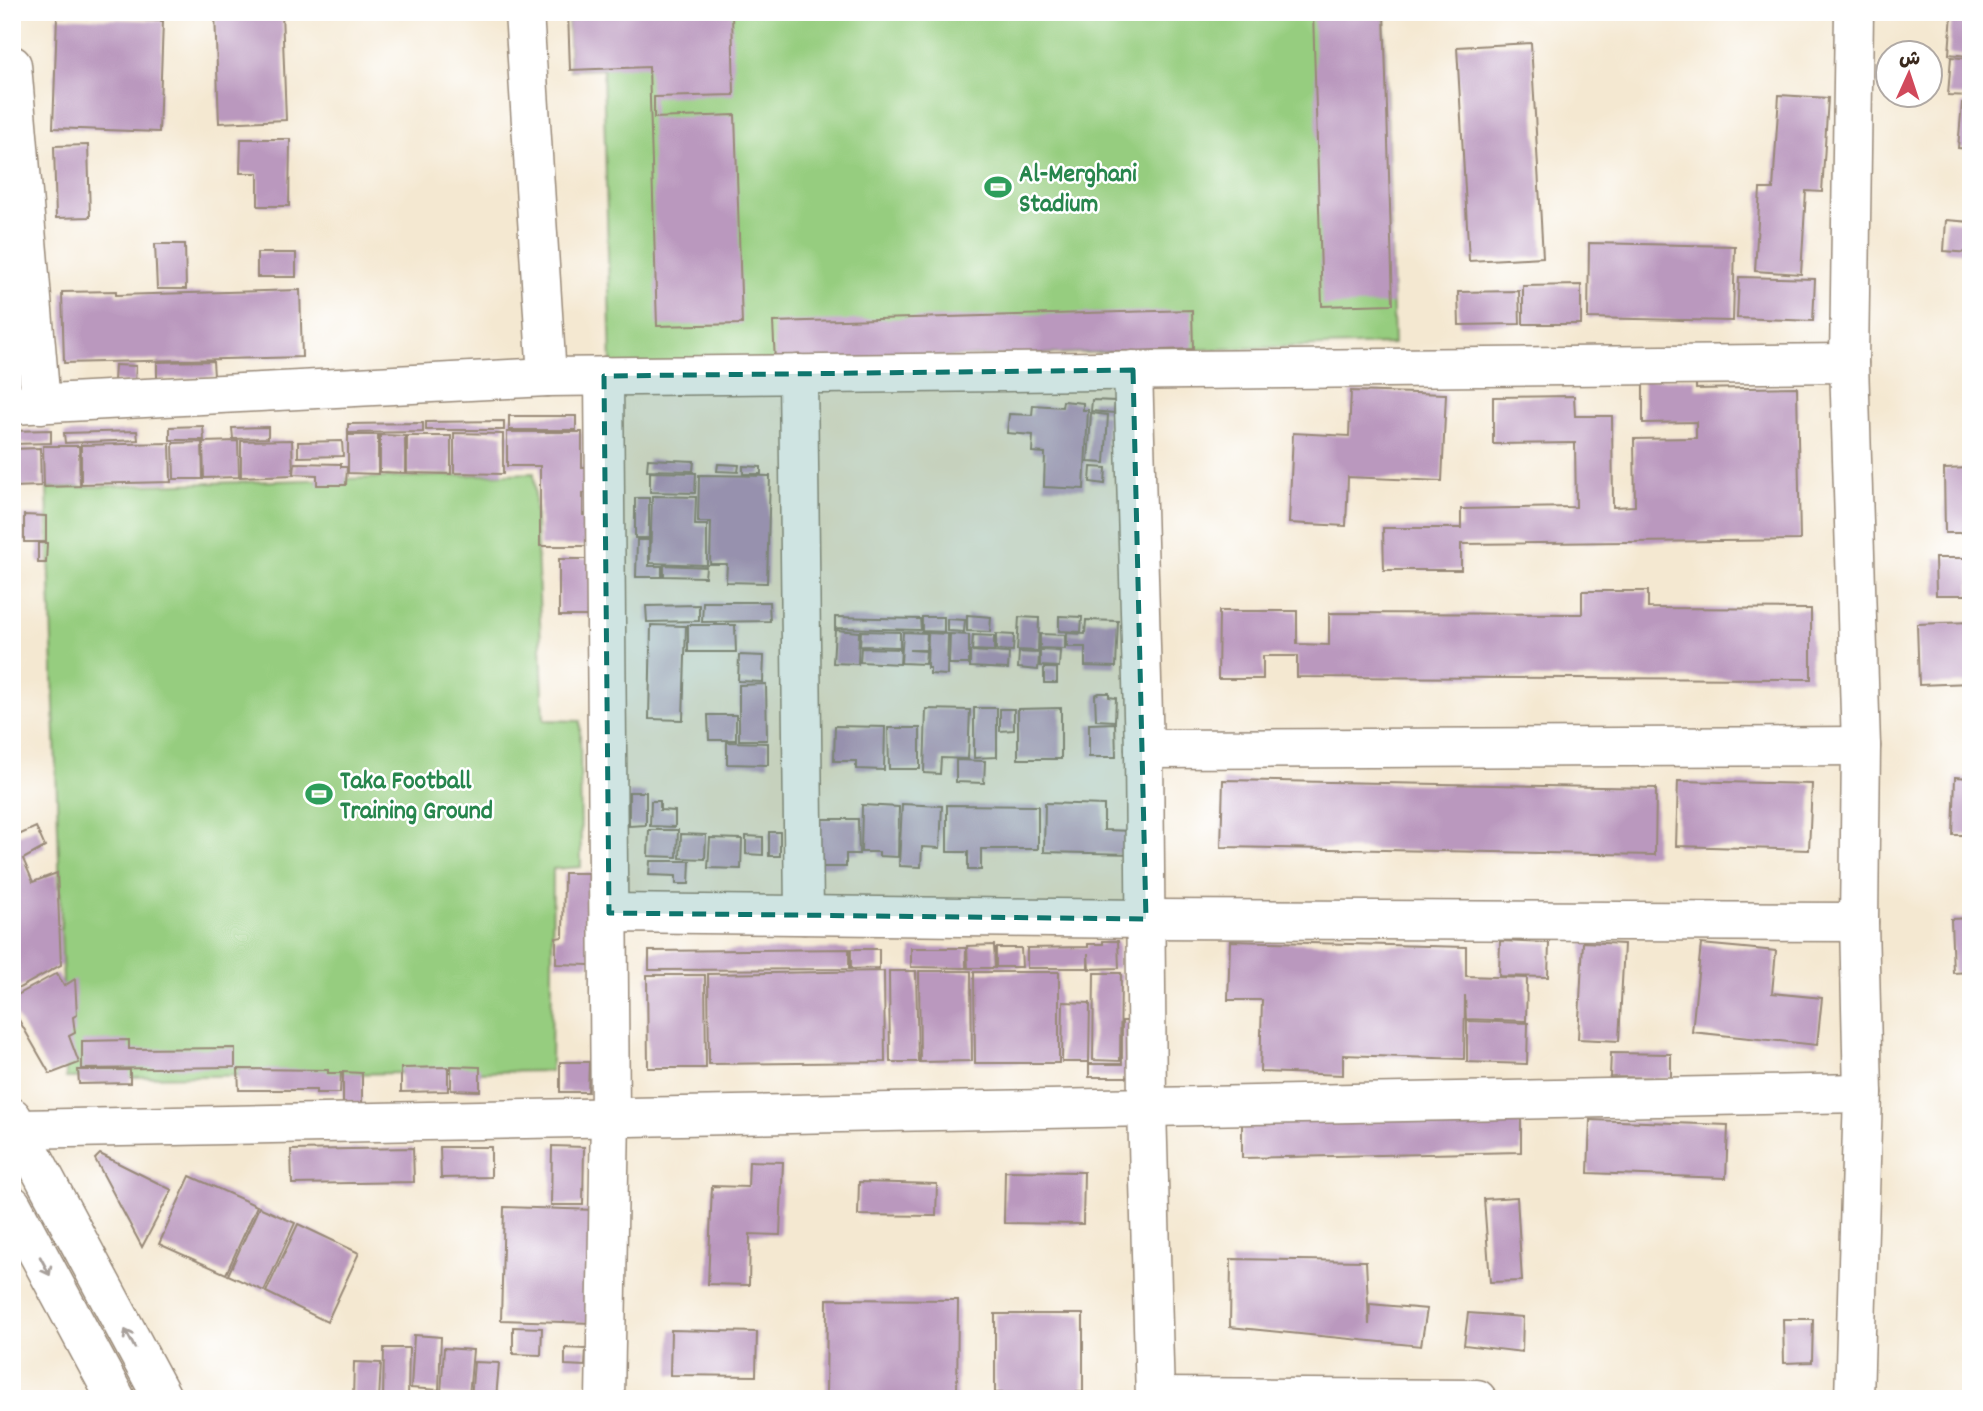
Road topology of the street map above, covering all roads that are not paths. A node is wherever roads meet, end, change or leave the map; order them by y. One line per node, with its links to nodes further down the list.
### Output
1 (524, 12): 8 (street)
2 (1854, 12): 4 (street)
3 (13, 79): 9 (street)
4 (1849, 363): 5 (street); 10 (street)
5 (1133, 370): 6 (street); 11 (street)
6 (798, 374): 7 (street); 13 (street)
7 (604, 376): 8 (street); 12 (street)
8 (547, 377): 9 (street)
9 (27, 404)
10 (1861, 746): 11 (street); 15 (street)
11 (1144, 749): 14 (street)
12 (608, 913): 13 (street); 18 (street)
13 (804, 915): 14 (street)
14 (1146, 919): 15 (street); 17 (street)
15 (1859, 922): 16 (street)
16 (1863, 1093): 17 (street); 26 (street)
17 (1147, 1107): 18 (street); 21 (street)
18 (610, 1116): 19 (street); 24 (street)
19 (15, 1123): 23 (street, one-way to 19)
20 (12, 1205): 22 (street, one-way to 22)
21 (1155, 1398): 25 (street)
22 (116, 1399)
23 (163, 1399)
24 (605, 1399)
25 (1477, 1399)
26 (1854, 1399)

